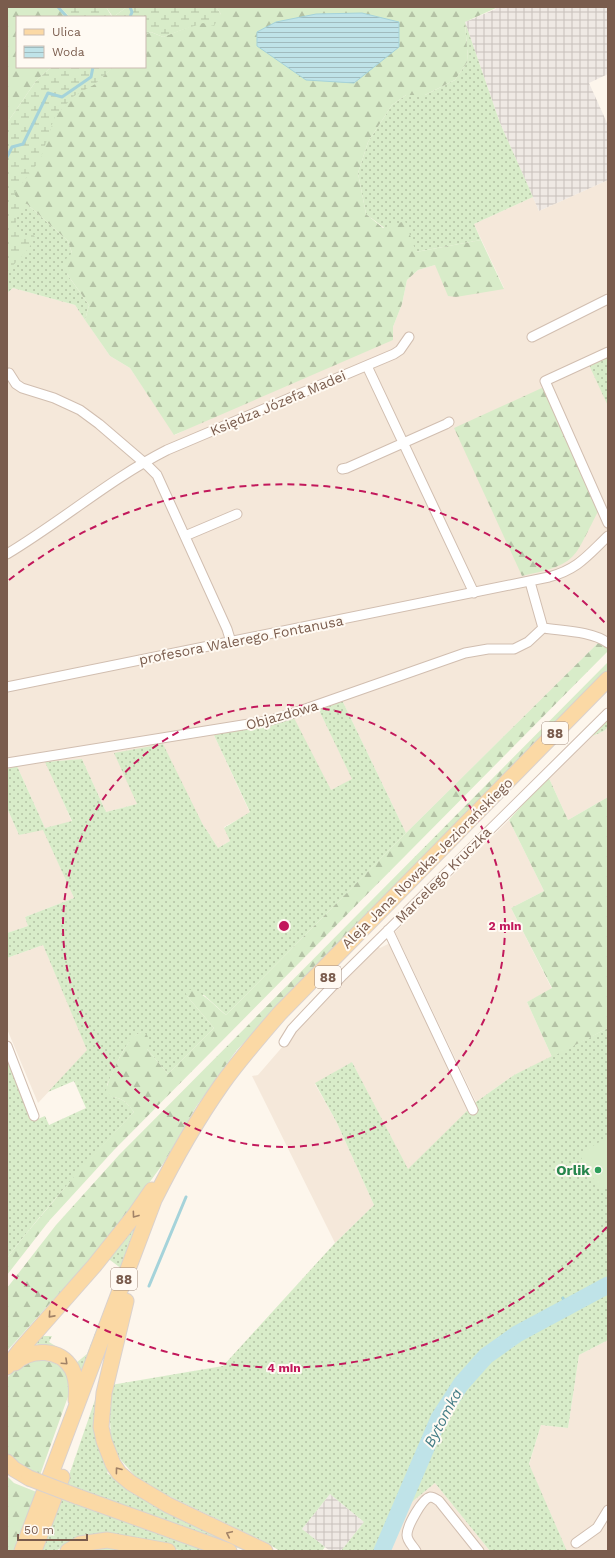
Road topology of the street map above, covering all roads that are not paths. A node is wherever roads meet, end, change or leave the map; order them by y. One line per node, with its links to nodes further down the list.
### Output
1 (608, 298): 3 (street)
2 (409, 337): 5 (street, Księdza Józefa Madei)
3 (532, 337)
4 (608, 352): 12 (street)
5 (367, 366): 8 (street); 9 (street, Księdza Józefa Madei)
6 (9, 373): 9 (street)
7 (449, 422): 8 (street)
8 (404, 443): 10 (street); 17 (street)
9 (143, 462): 13 (street); 15 (street, Księdza Józefa Madei)
10 (342, 469)
11 (238, 514): 13 (street)
12 (608, 523)
13 (185, 536): 19 (street)
14 (608, 536): 16 (street, profesora Walerego Fontanusa)
15 (7, 554)
16 (530, 582): 17 (street, profesora Walerego Fontanusa); 18 (street)
17 (474, 593): 19 (street, profesora Walerego Fontanusa)
18 (543, 628): 20 (street); 25 (street, Objazdowa)
19 (231, 642): 22 (street, profesora Walerego Fontanusa)
20 (608, 643)
21 (608, 679): 31 (main road, Aleja Jana Nowaka-Jeziorańskiego / 88)
22 (7, 687)
23 (608, 692): 32 (main road, Aleja Jana Nowaka-Jeziorańskiego / 88)
24 (608, 714): 26 (street, Marcelego Kruczka)
25 (7, 763)
26 (388, 930): 27 (street, Marcelego Kruczka); 29 (street)
27 (284, 1042)
28 (7, 1046): 30 (street)
29 (473, 1110)
30 (34, 1116)
31 (181, 1148): 33 (main road, one-way to 33); 34 (main road, Aleja Jana Nowaka-Jeziorańskiego / 88)
32 (126, 1300): 39 (main road, Aleja Jana Nowaka-Jeziorańskiego / 88); 43 (main road, one-way to 32)
33 (7, 1368): 34 (main road, one-way to 34)
34 (74, 1413): 38 (main road, Aleja Jana Nowaka-Jeziorańskiego / 88)
35 (7, 1462): 42 (main road, bridge)
36 (608, 1510): 37 (street)
37 (576, 1543)
38 (22, 1551)
39 (34, 1551)
40 (68, 1551): 41 (main road)
41 (168, 1551)
42 (229, 1551)
43 (265, 1551)
44 (416, 1551): 45 (street)
45 (479, 1551)

